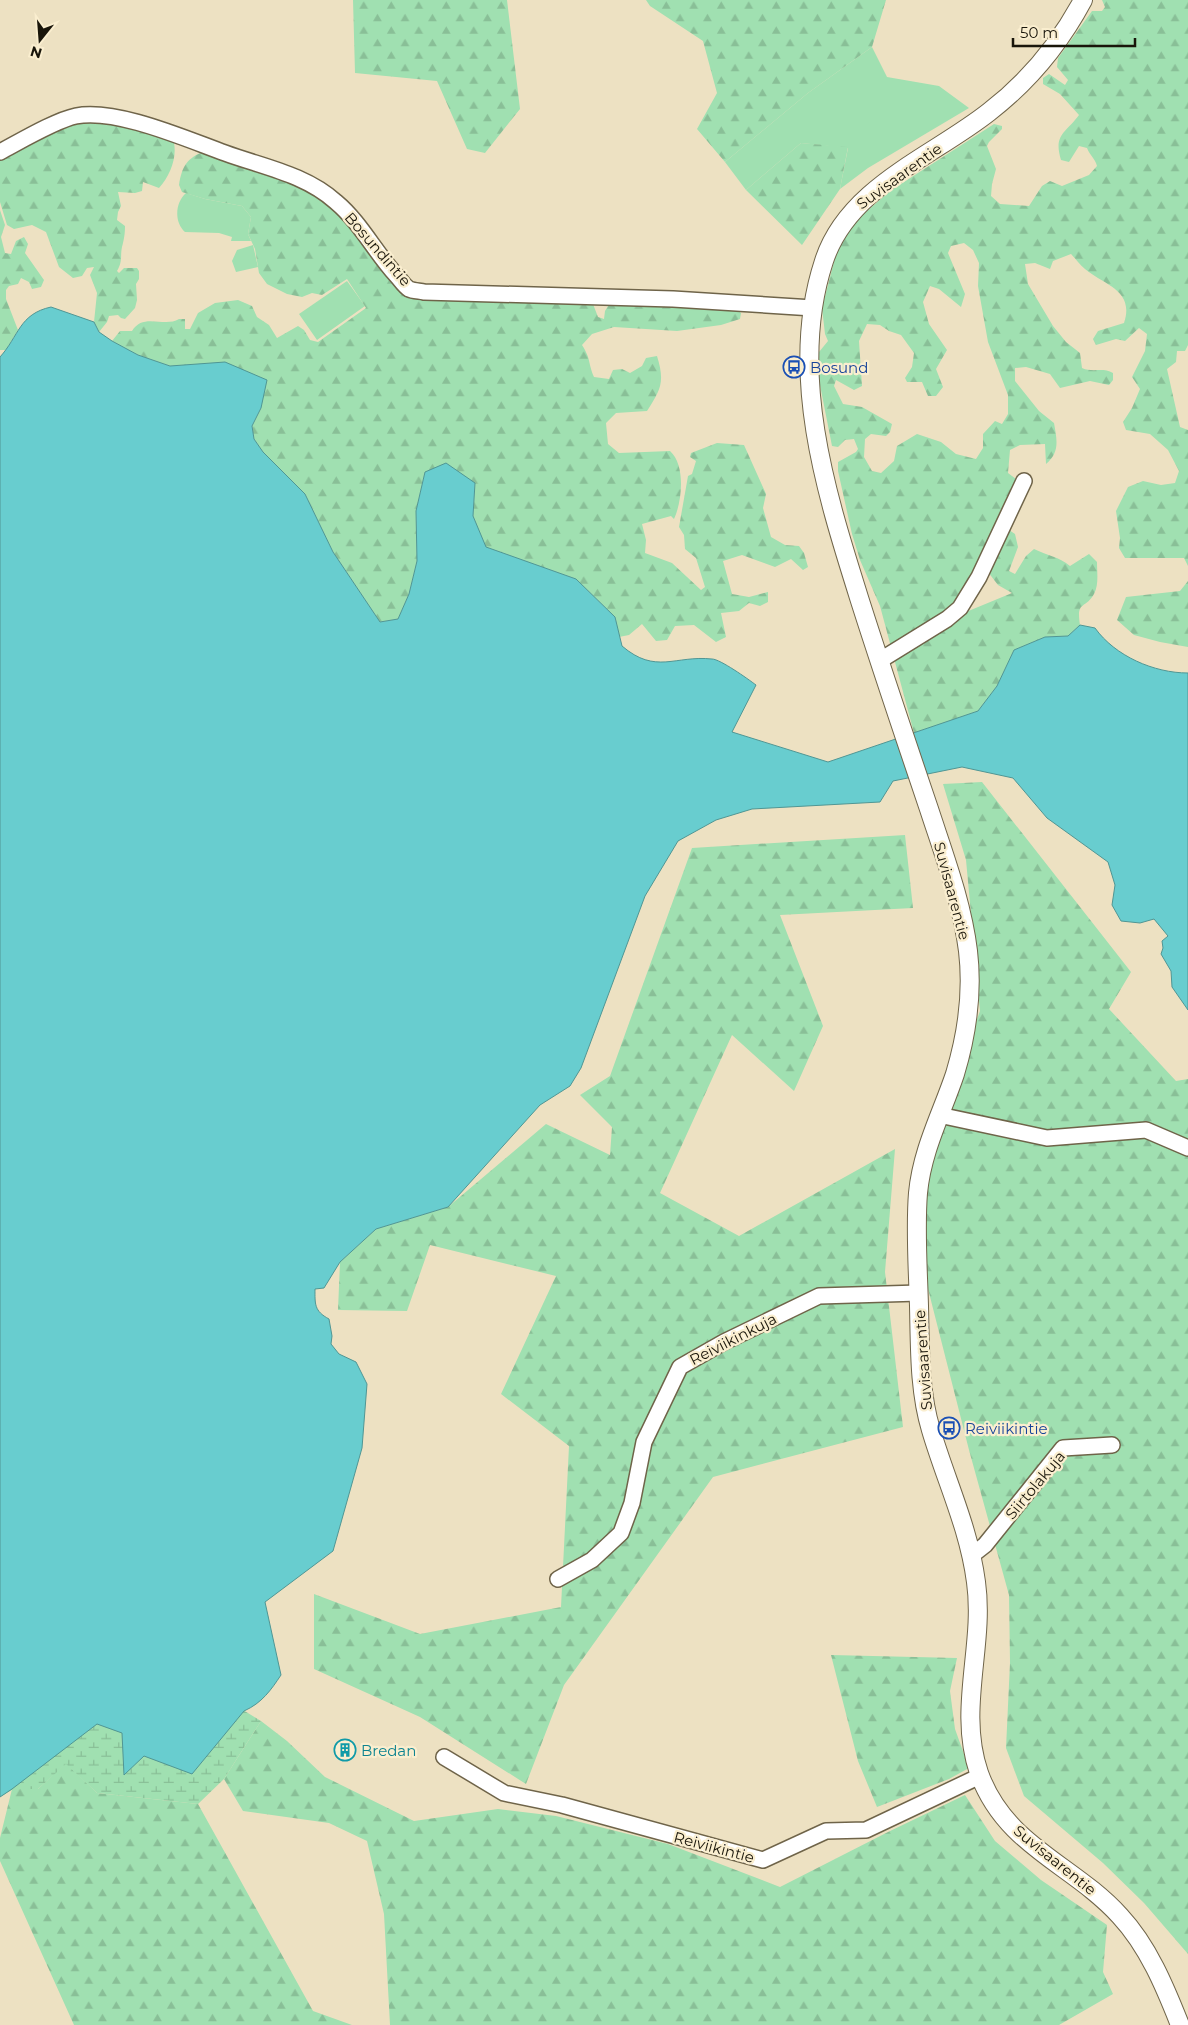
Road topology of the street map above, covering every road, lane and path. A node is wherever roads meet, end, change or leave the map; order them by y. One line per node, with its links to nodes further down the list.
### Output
1 (1083, 0): 3 (street, Suvisaarentie)
2 (0, 152): 3 (street, Bosundintie)
3 (813, 308): 5 (street, Suvisaarentie)
4 (1024, 481): 5 (street)
5 (879, 661): 6 (street, Suvisaarentie)
6 (939, 1115): 7 (street); 8 (street, Suvisaarentie)
7 (1188, 1148)
8 (919, 1293): 10 (street, Suvisaarentie); 11 (street, Reiviikinkuja)
9 (1112, 1445): 10 (street, Siirtolakuja)
10 (972, 1556): 13 (street, Suvisaarentie)
11 (558, 1578)
12 (444, 1757): 13 (street, Reiviikintie)
13 (980, 1776): 14 (street, Suvisaarentie)
14 (1180, 2025)

